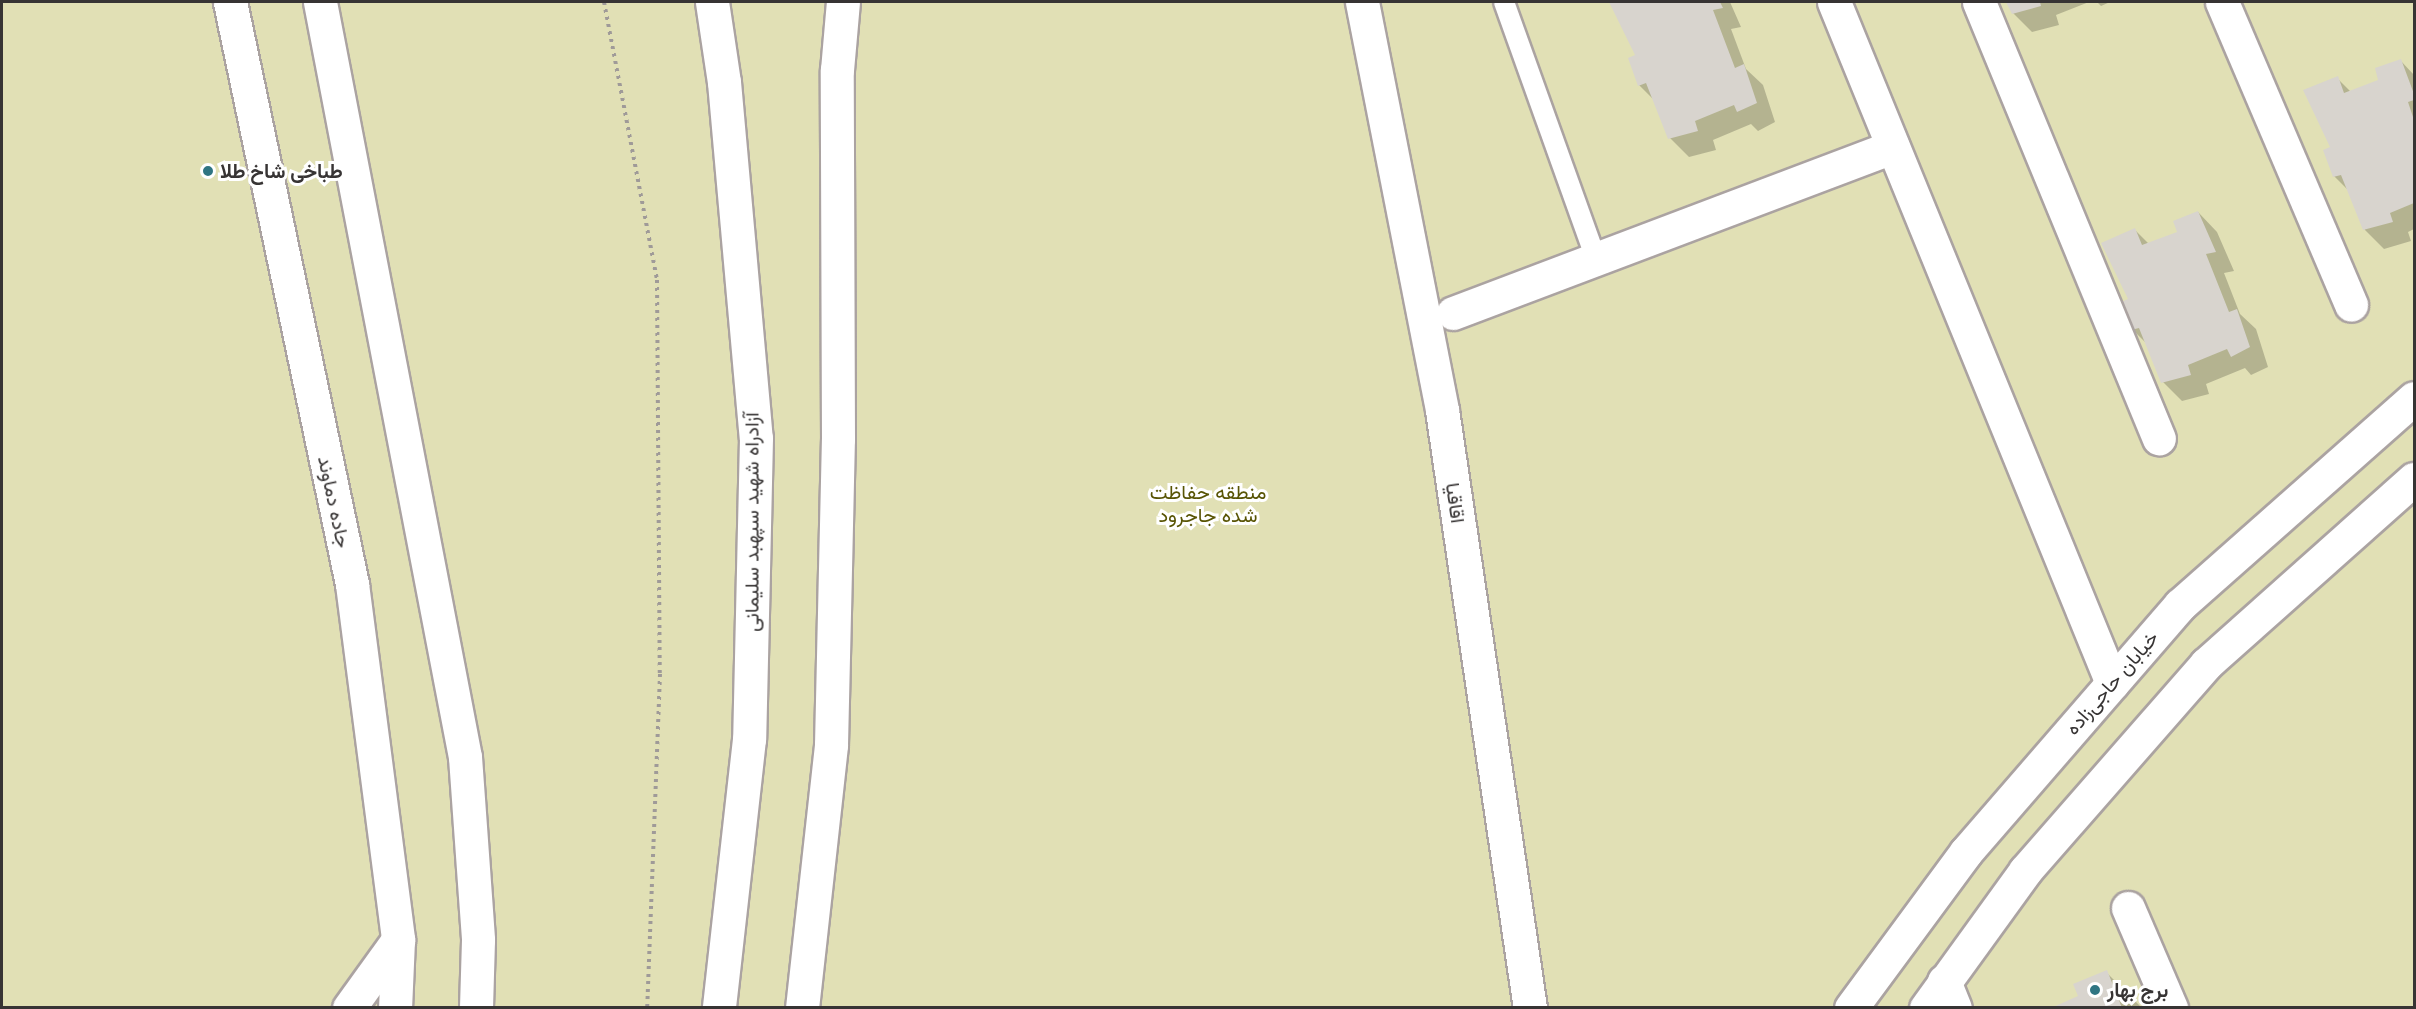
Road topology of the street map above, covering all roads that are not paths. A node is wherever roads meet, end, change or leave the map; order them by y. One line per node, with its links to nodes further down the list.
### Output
1 (230, 2): 19 (main road, جاده دماوند)
2 (320, 2): 23 (main road)
3 (712, 2): 24 (main road, آزادراه شهید سپهبد سلیمانی)
4 (843, 2): 25 (main road)
5 (1362, 2): 26 (main road, اقاقیا)
6 (1504, 2): 11 (lane)
7 (1834, 2): 10 (main road)
8 (1979, 2): 15 (main road)
9 (2222, 2): 12 (main road)
10 (1893, 147): 11 (main road); 17 (main road)
11 (1596, 259): 13 (main road)
12 (2351, 305)
13 (1453, 313)
14 (2415, 398): 17 (main road, خیابان حاجی‌زاده)
15 (2159, 438)
16 (2415, 479): 20 (main road)
17 (2112, 683): 27 (main road, خیابان حاجی‌زاده)
18 (2128, 908): 29 (main road)
19 (398, 940): 21 (main road); 22 (main road, جاده دماوند)
20 (1950, 994): 28 (main road)
21 (349, 1008)
22 (395, 1008)
23 (476, 1008)
24 (719, 1008)
25 (802, 1008)
26 (1530, 1008)
27 (1851, 1008)
28 (1926, 1008)
29 (2171, 1008)

